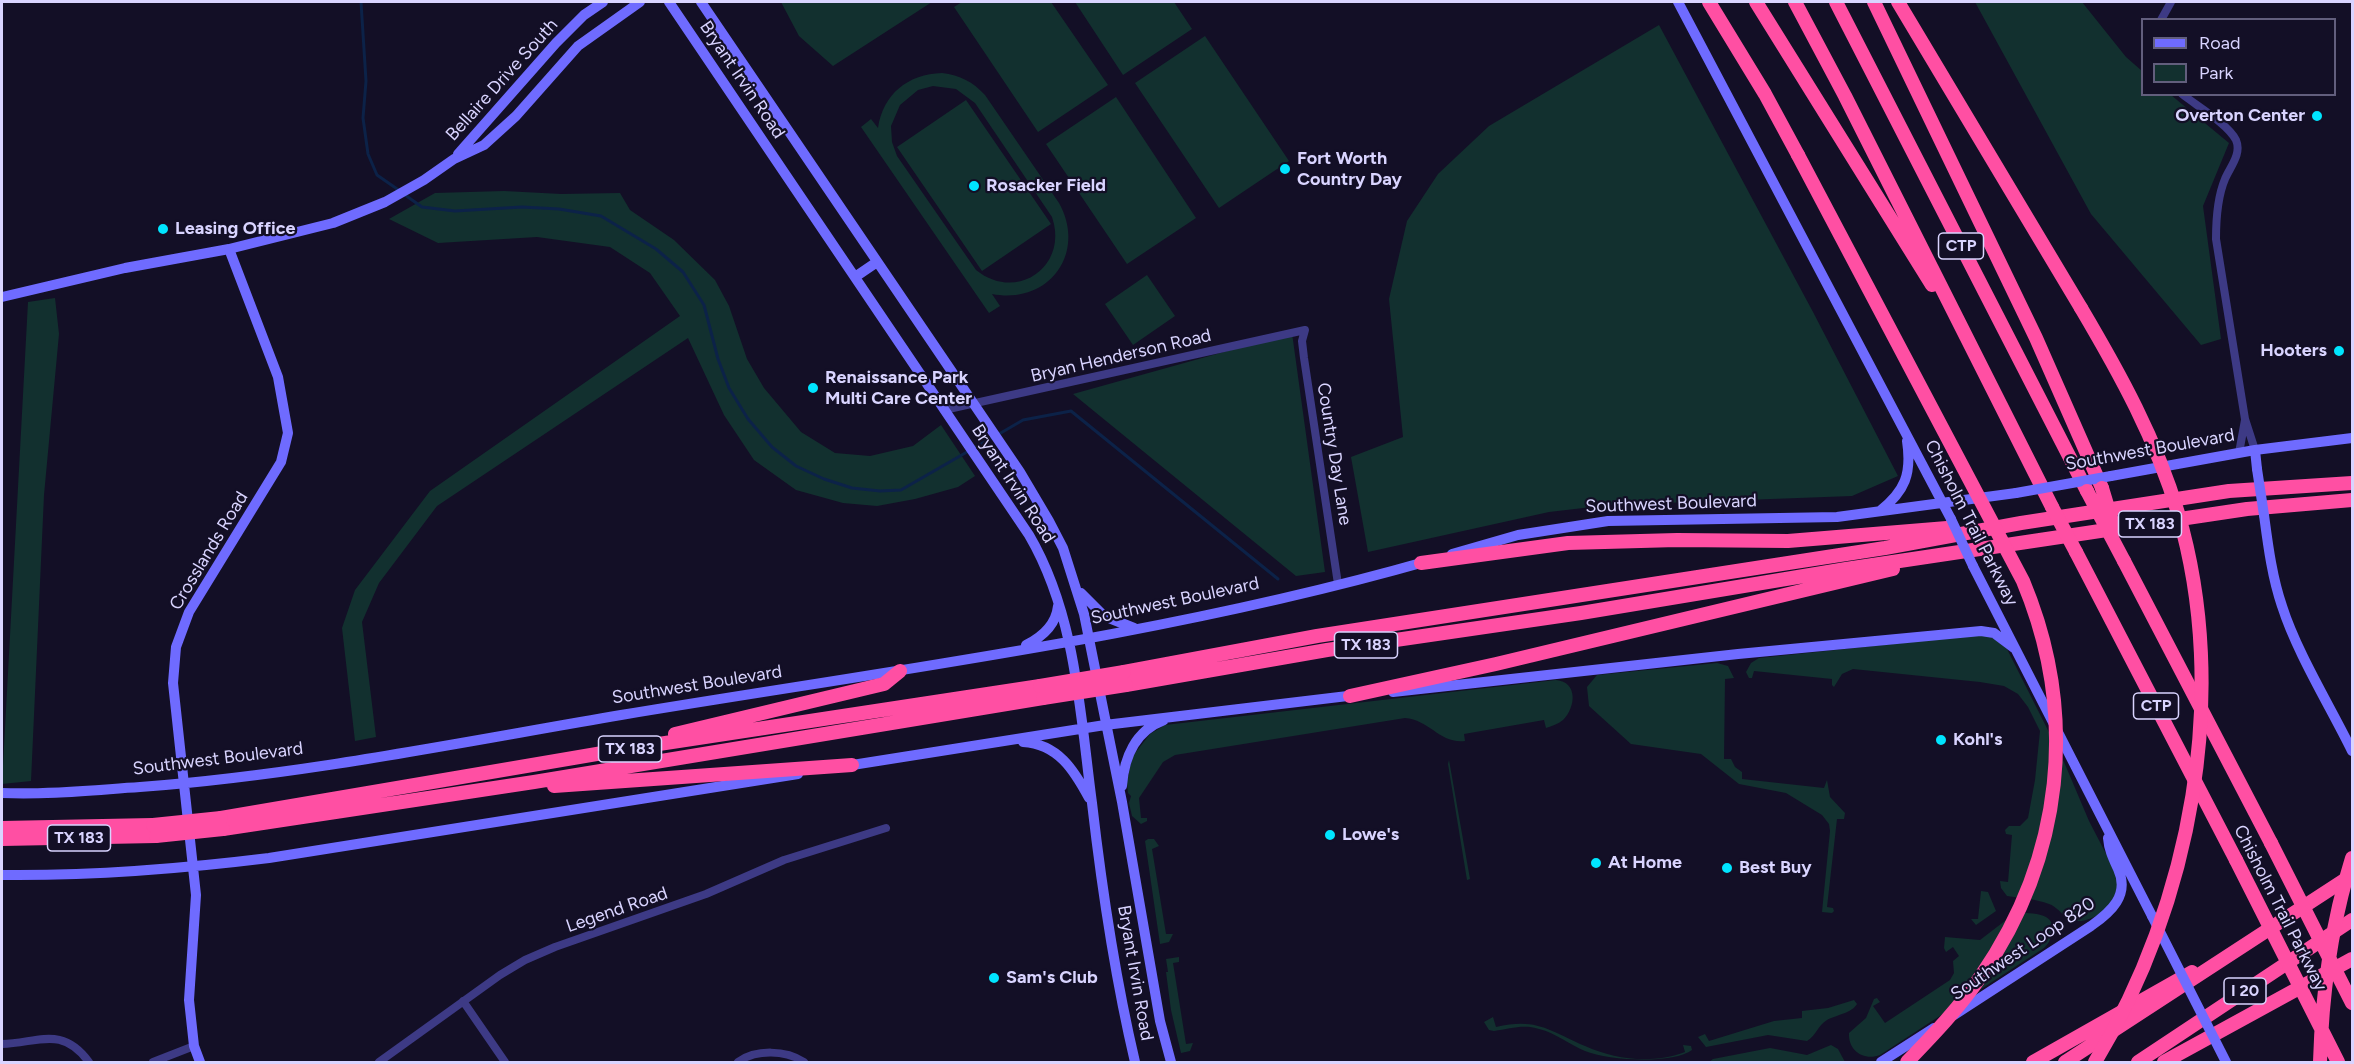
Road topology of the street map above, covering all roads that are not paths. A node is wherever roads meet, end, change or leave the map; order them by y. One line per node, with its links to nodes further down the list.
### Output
1 (603, 2): 17 (main road, Bellaire Drive South)
2 (640, 2): 17 (main road, Bellaire Drive South)
3 (669, 2): 20 (main road, Bryant Irvin Road)
4 (701, 2): 14 (main road, Bryant Irvin Road)
5 (708, 2): 14 (main road)
6 (1678, 2): 27 (main road, Chisholm Trail Parkway)
7 (1709, 2): 90 (highway, bridge)
8 (1756, 2): 23 (highway)
9 (1795, 2): 23 (highway, Chisholm Trail Parkway / CTP)
10 (1836, 2): 37 (highway, Chisholm Trail Parkway / CTP, bridge)
11 (1874, 2): 37 (highway, bridge)
12 (1898, 2): 93 (highway, bridge)
13 (2171, 2): 15 (street)
14 (711, 16): 19 (main road, Bryant Irvin Road)
15 (2162, 18)
16 (2185, 96): 26 (street)
17 (454, 159): 18 (main road, Bellaire Drive South)
18 (229, 249): 21 (main road, Bellaire Drive South); 59 (main road, Crosslands Road)
19 (877, 262): 20 (main road); 24 (main road, Bryant Irvin Road)
20 (855, 277): 25 (main road, Bryant Irvin Road)
21 (2, 297)
22 (1305, 330): 24 (street, Bryan Henderson Road); 39 (street, Country Day Lane)
23 (1976, 353): 98 (highway, Chisholm Trail Parkway / CTP, bridge)
24 (973, 404): 25 (street, Bryan Henderson Road); 40 (main road, Bryant Irvin Road)
25 (944, 410): 41 (main road, Bryant Irvin Road)
26 (2245, 419): 29 (street); 30 (street)
27 (1906, 435): 33 (main road, Chisholm Trail Parkway); 34 (main road)
28 (2350, 439): 29 (main road, Southwest Boulevard)
29 (2255, 450): 30 (main road, Southwest Boulevard); 56 (main road, bridge)
30 (2239, 453): 33 (main road, Southwest Boulevard, bridge)
31 (2352, 483): 35 (highway, TX 183)
32 (2352, 500): 36 (highway, TX 183)
33 (1942, 503): 34 (main road, Southwest Boulevard); 45 (main road, Chisholm Trail Parkway, bridge)
34 (1880, 511): 38 (main road, Southwest Boulevard)
35 (2021, 523): 38 (highway); 48 (highway, TX 183)
36 (1948, 554): 48 (highway, TX 183); 50 (highway)
37 (2124, 561): 77 (highway, Chisholm Trail Parkway / CTP, bridge)
38 (1421, 563): 39 (main road, Southwest Boulevard)
39 (1338, 584): 42 (main road, Southwest Boulevard)
40 (1078, 590): 42 (main road); 43 (main road, Bryant Irvin Road)
41 (1058, 599): 44 (main road, Bryant Irvin Road); 46 (main road)
42 (1137, 630): 43 (main road, Southwest Boulevard)
43 (1090, 638): 44 (main road, Southwest Boulevard); 52 (main road, Bryant Irvin Road)
44 (1068, 642): 46 (main road, Southwest Boulevard); 53 (main road, Bryant Irvin Road)
45 (2014, 648): 50 (main road); 67 (main road, Chisholm Trail Parkway)
46 (1013, 652): 47 (main road, Southwest Boulevard)
47 (900, 671): 55 (highway); 59 (main road, Southwest Boulevard)
48 (1125, 678): 49 (highway, TX 183, bridge)
49 (1041, 692): 55 (highway, TX 183); 58 (highway, TX 183)
50 (1350, 696): 51 (main road)
51 (1170, 717): 52 (main road); 61 (main road)
52 (1105, 725): 53 (main road); 61 (main road, Bryant Irvin Road)
53 (1083, 729): 54 (main road); 62 (main road, Bryant Irvin Road)
54 (1002, 741): 57 (main road); 62 (main road)
55 (626, 749): 63 (highway, TX 183)
56 (2352, 751)
57 (852, 765): 58 (highway); 70 (main road)
58 (534, 782): 63 (highway, TX 183)
59 (183, 784): 60 (main road, Southwest Boulevard); 70 (main road, Crosslands Road)
60 (2, 793)
61 (1122, 802): 88 (main road, Bryant Irvin Road)
62 (1092, 804): 87 (main road, Bryant Irvin Road)
63 (222, 824): 66 (highway, TX 183, bridge)
64 (2, 828): 66 (highway, TX 183)
65 (886, 828): 76 (street, Legend Road)
66 (154, 830): 68 (highway, TX 183)
67 (2107, 830): 89 (main road, Southwest Loop 820); 96 (main road, Chisholm Trail Parkway, bridge)
68 (2, 839)
69 (2352, 858): 97 (highway, bridge)
70 (193, 868): 71 (main road); 79 (main road, Crosslands Road)
71 (2, 874)
72 (2352, 875): 75 (highway, I 20)
73 (2352, 920): 94 (highway, I 20)
74 (2352, 959): 95 (highway)
75 (2212, 968): 91 (highway); 92 (highway, I 20)
76 (463, 1001): 83 (street, Legend Road); 84 (street)
77 (2352, 1004)
78 (2, 1044): 80 (street)
79 (194, 1046): 81 (street); 82 (main road, Crosslands Road)
80 (88, 1062)
81 (153, 1062)
82 (200, 1062)
83 (379, 1062)
84 (505, 1062)
85 (738, 1062): 86 (street)
86 (804, 1062)
87 (1135, 1062)
88 (1171, 1062)
89 (1881, 1062)
90 (1907, 1062)
91 (2033, 1062)
92 (2065, 1062)
93 (2095, 1062)
94 (2138, 1062)
95 (2164, 1062)
96 (2226, 1062)
97 (2320, 1062)
98 (2338, 1062)

